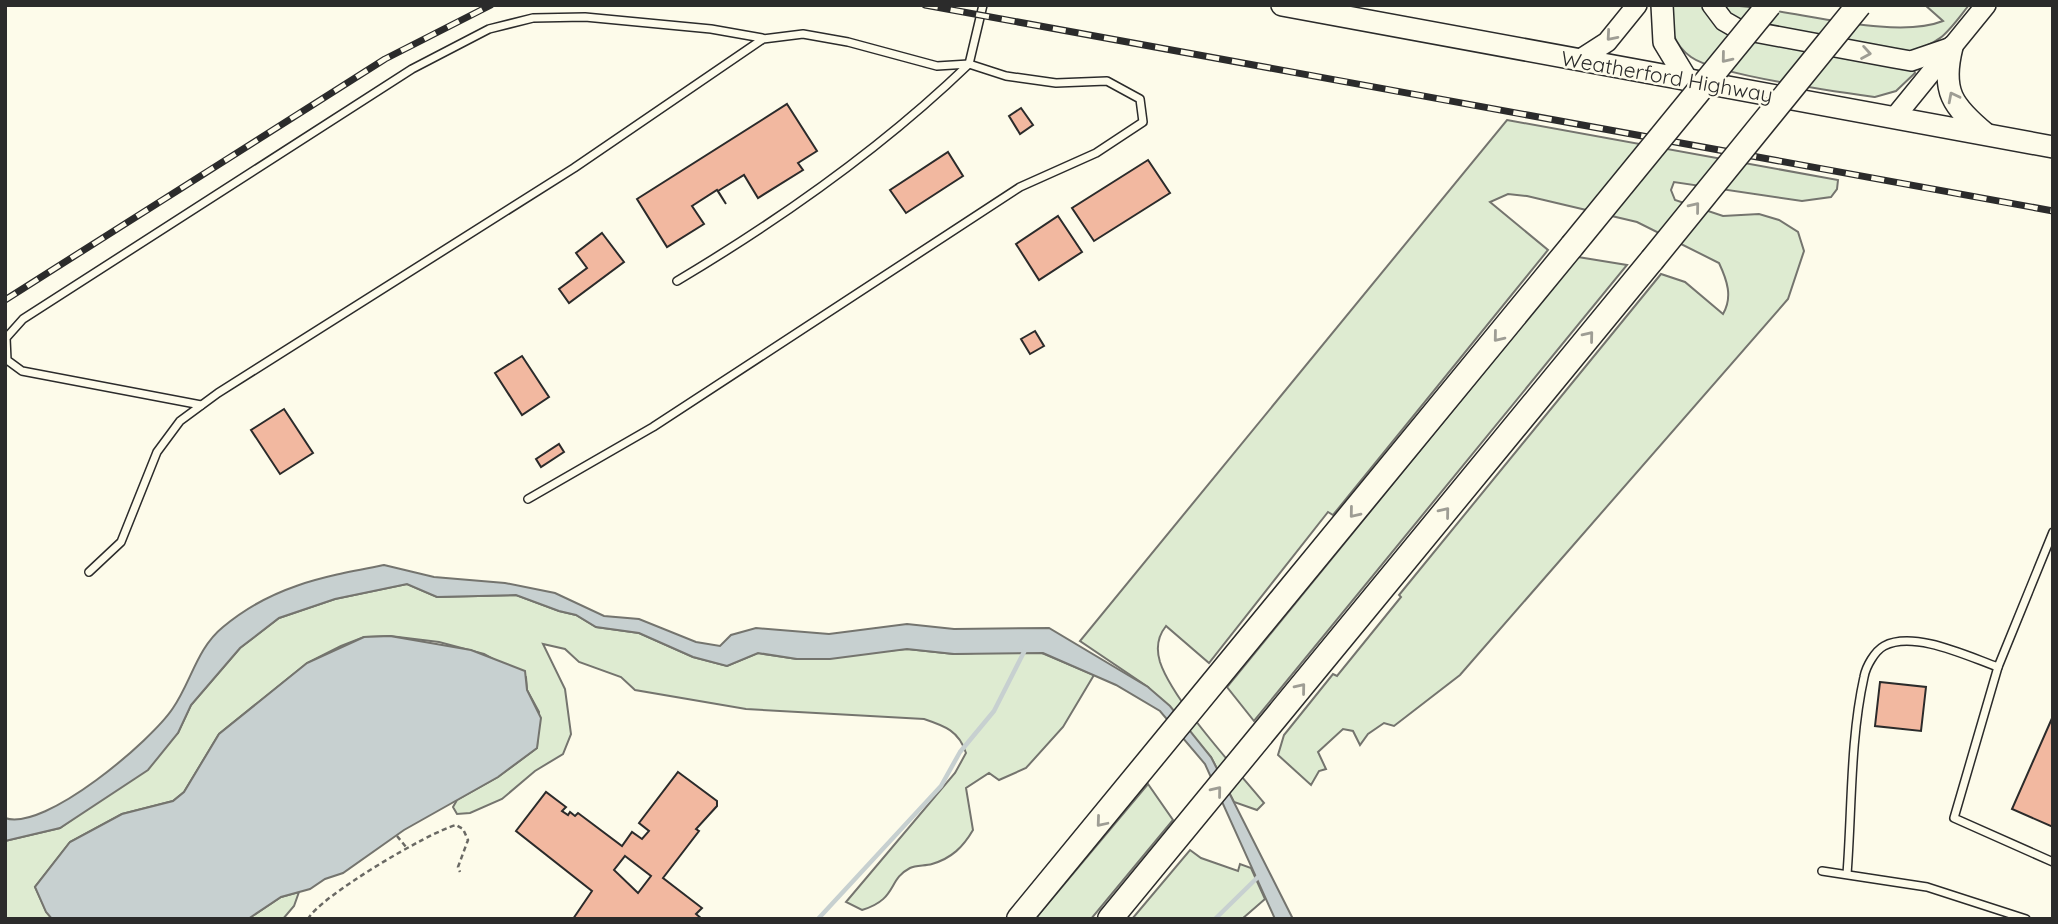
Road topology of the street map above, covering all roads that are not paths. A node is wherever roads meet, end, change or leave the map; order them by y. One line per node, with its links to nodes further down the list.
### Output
1 (983, 5): 12 (lane)
2 (1282, 5): 11 (main road, Weatherford Highway)
3 (1637, 5): 11 (main road, one-way to 11)
4 (1662, 5): 13 (main road)
5 (1712, 5): 10 (main road, one-way to 10)
6 (1769, 5): 26 (highway, one-way to 26, bridge)
7 (1859, 5): 27 (highway, one-way to 7, bridge)
8 (1986, 5): 10 (main road)
9 (763, 39): 12 (lane); 18 (lane); 18 (lane)
10 (1952, 47): 14 (main road); 15 (main road, one-way to 10)
11 (1579, 60): 13 (main road, Weatherford Highway)
12 (970, 64): 17 (lane); 19 (lane)
13 (1687, 80): 14 (main road, Weatherford Highway)
14 (1894, 118): 15 (main road, Weatherford Highway)
15 (1987, 135): 16 (main road, Weatherford Highway)
16 (2053, 147)
17 (677, 281)
18 (201, 405): 21 (lane)
19 (527, 499)
20 (2053, 531): 22 (lane)
21 (89, 572)
22 (1998, 667): 23 (lane); 25 (lane)
23 (2053, 862)
24 (1822, 870): 25 (lane)
25 (1847, 874): 28 (lane)
26 (1019, 919)
27 (1110, 919)
28 (2026, 919)

